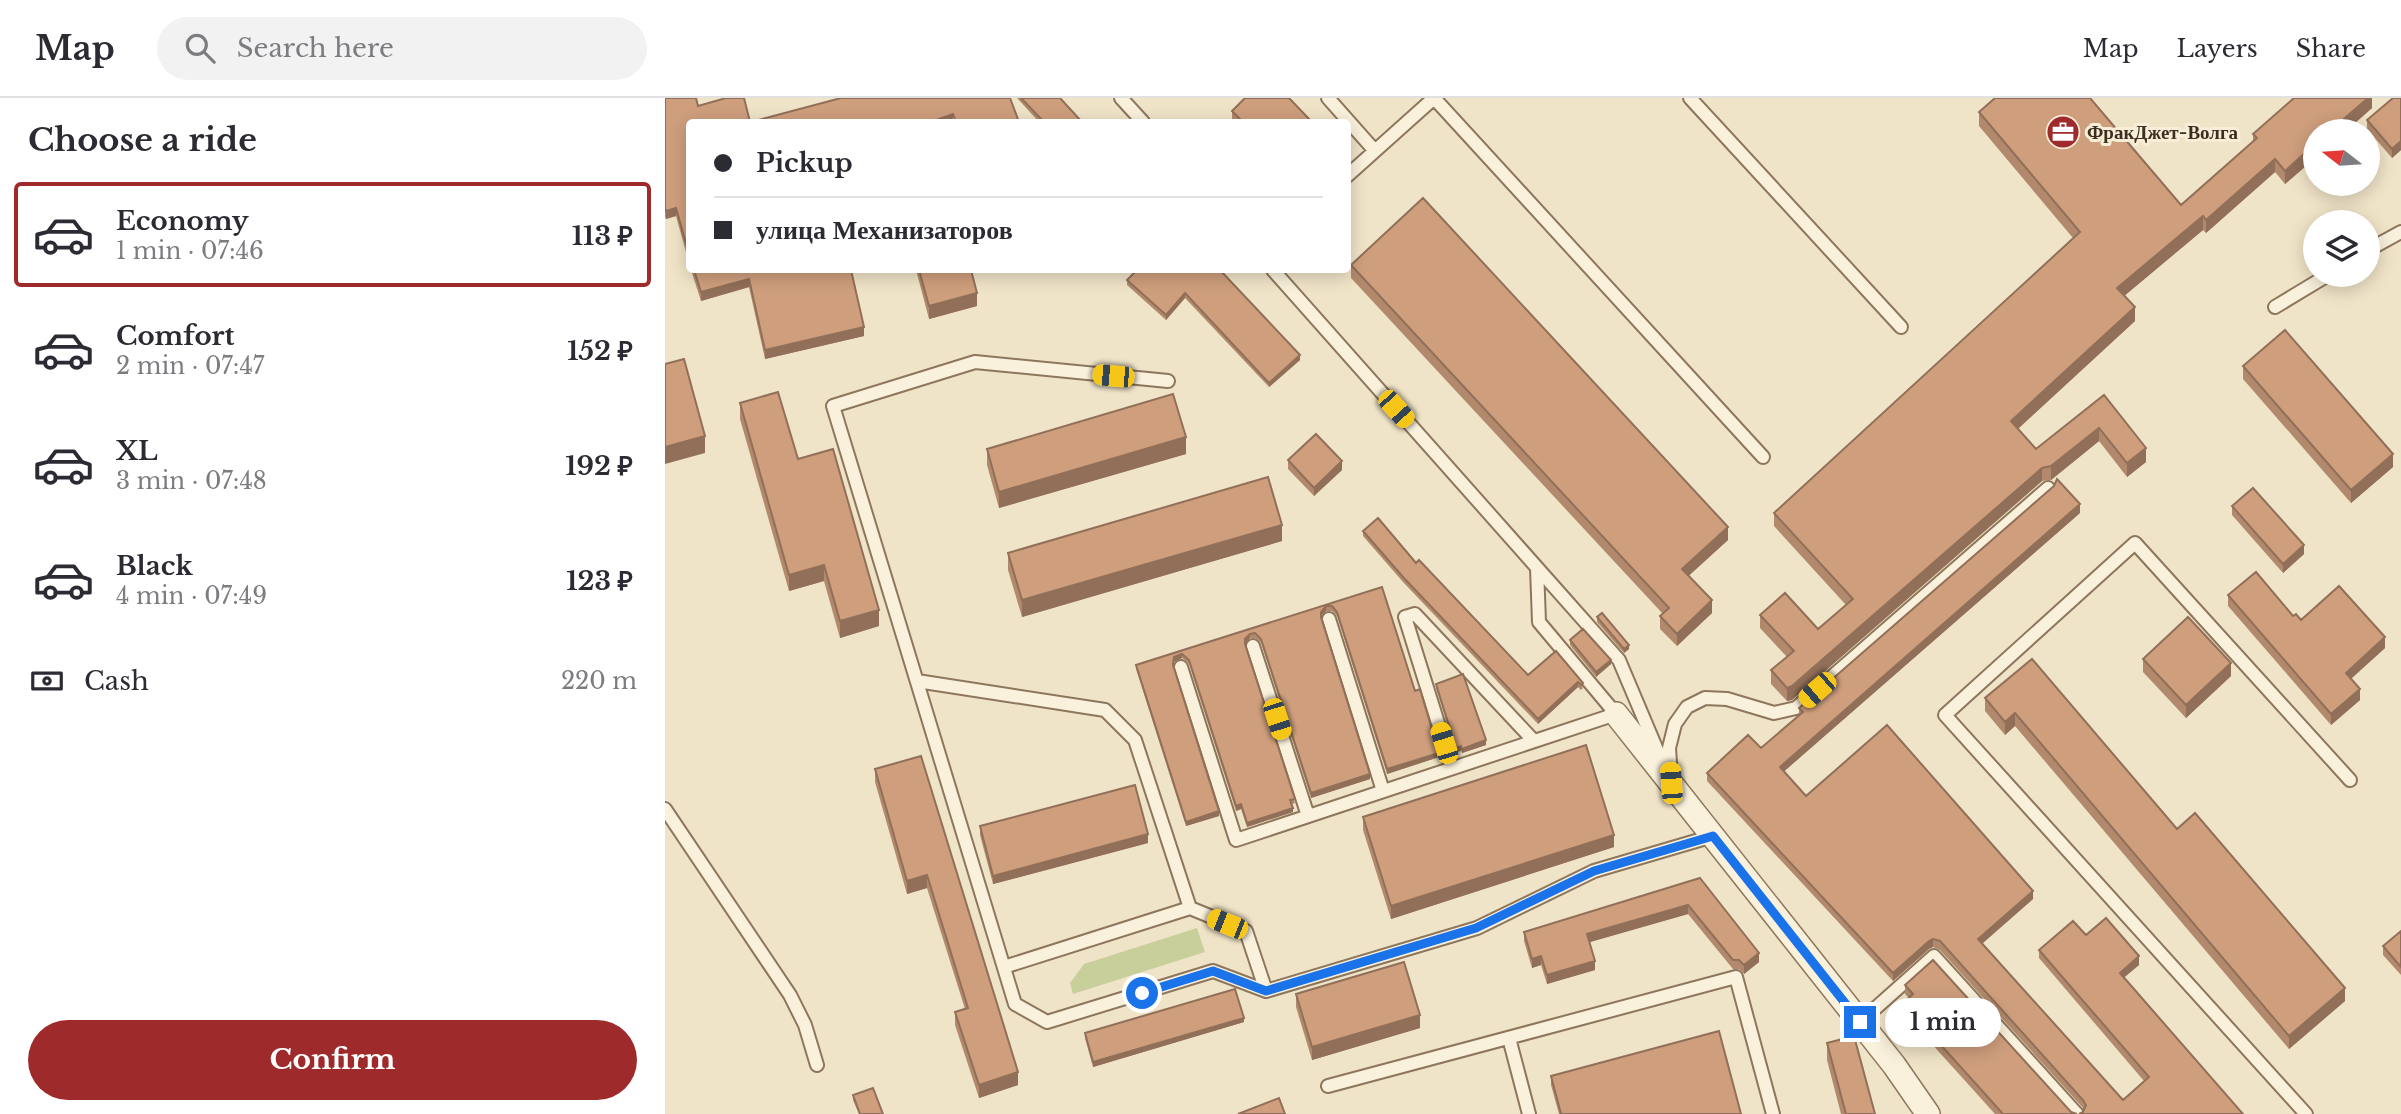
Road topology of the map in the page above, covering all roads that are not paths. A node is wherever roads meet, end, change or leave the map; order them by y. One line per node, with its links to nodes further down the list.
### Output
1 (1121, 98): 5 (lane)
2 (1328, 98): 6 (lane)
3 (1434, 98): 8 (lane); 17 (lane)
4 (1690, 98): 15 (lane)
5 (1140, 119)
6 (1347, 119)
7 (1351, 124): 8 (lane)
8 (1375, 151): 9 (lane)
9 (1351, 172)
10 (2401, 232): 11 (lane)
11 (2380, 243)
12 (1276, 273): 19 (lane)
13 (2308, 287): 14 (lane)
14 (2275, 307)
15 (1902, 327)
16 (1168, 381): 23 (lane)
17 (1763, 457)
18 (2048, 488): 28 (lane)
19 (1537, 568): 24 (lane); 28 (lane)
20 (1329, 619): 29 (lane)
21 (1253, 646): 31 (lane)
22 (1181, 667): 31 (lane)
23 (917, 681): 33 (lane); 34 (lane)
24 (1616, 714): 25 (lane); 28 (street)
25 (1534, 741): 26 (lane); 26 (lane)
26 (1452, 768): 29 (lane)
27 (2350, 780): 44 (lane)
28 (1671, 783): 32 (street)
29 (1383, 791): 31 (lane)
30 (665, 809): 38 (lane)
31 (1308, 817)
32 (1713, 836): 35 (lane); 36 (street)
33 (1190, 908): 34 (lane); 35 (lane)
34 (1004, 968): 35 (lane)
35 (1266, 991)
36 (1860, 1022): 42 (street); 43 (lane)
37 (1509, 1038): 39 (lane); 40 (lane); 41 (lane)
38 (817, 1065)
39 (1328, 1086)
40 (1529, 1114)
41 (1773, 1114)
42 (1928, 1114)
43 (2077, 1114)
44 (2306, 1114)

